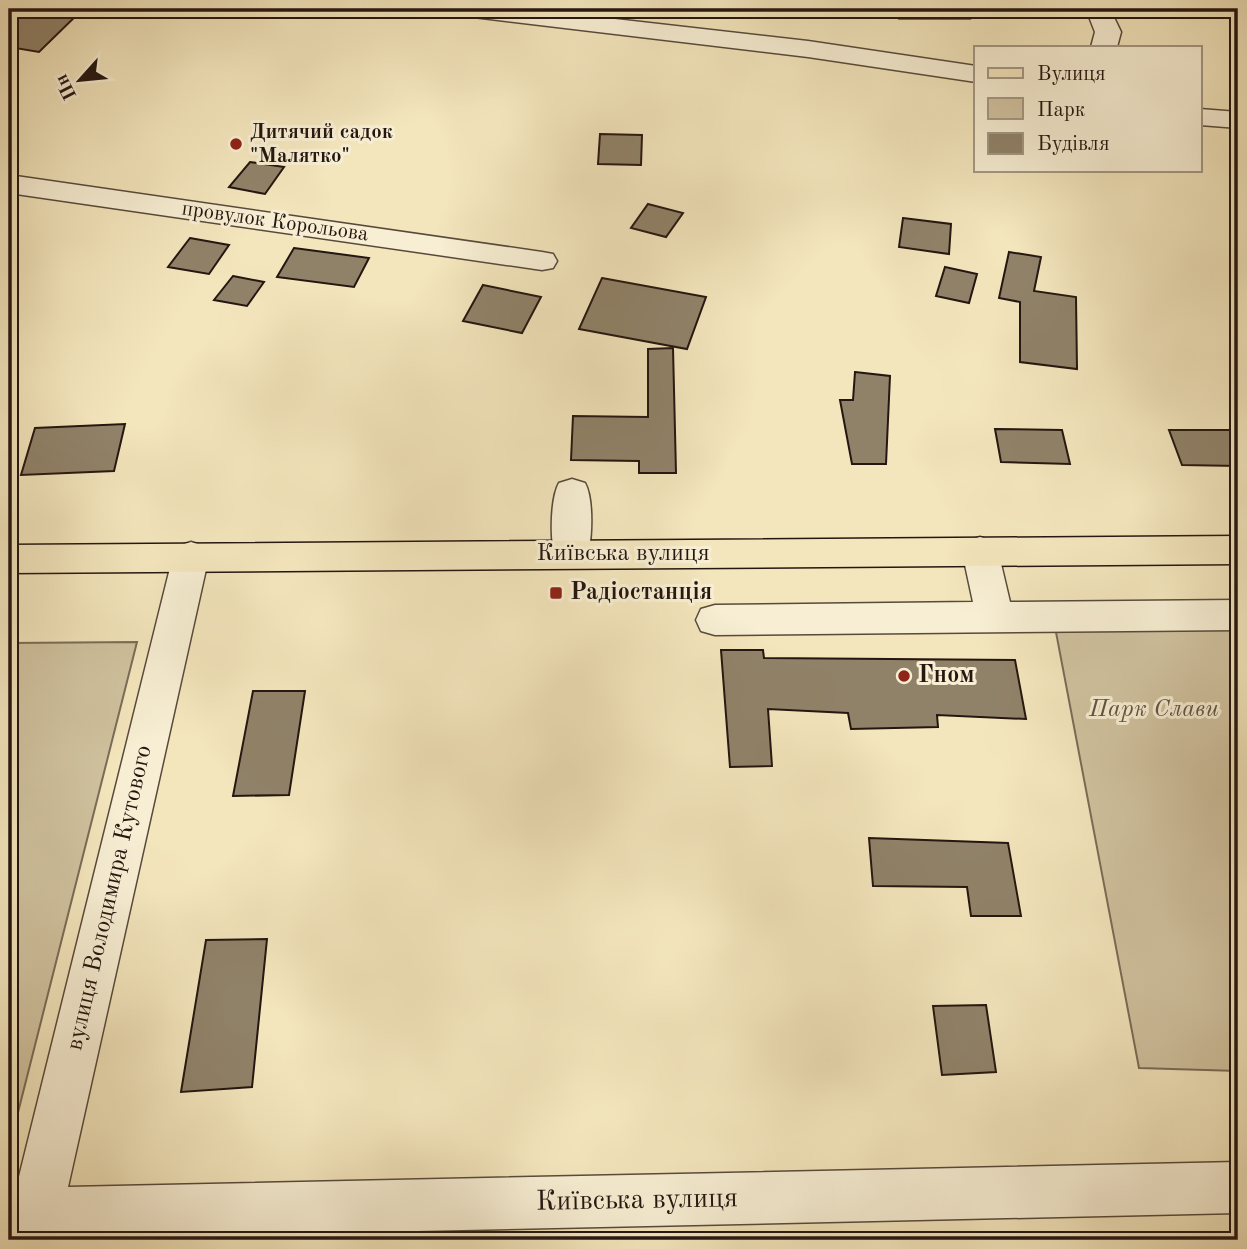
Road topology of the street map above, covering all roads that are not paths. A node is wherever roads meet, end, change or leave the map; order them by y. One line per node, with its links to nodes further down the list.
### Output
1 (465, 9): 4 (street)
2 (1098, 9): 3 (street)
3 (1104, 46)
4 (974, 74)
5 (1202, 117): 6 (street)
6 (1238, 120)
7 (9, 184): 8 (street, провулок Корольова)
8 (542, 261)
9 (572, 492): 12 (street)
10 (1238, 550): 11 (main road, Київська вулиця)
11 (980, 551): 12 (main road, Київська вулиця); 16 (street)
12 (571, 554): 13 (main road, Київська вулиця)
13 (191, 556): 14 (main road, Київська вулиця); 19 (street, вулиця Володимира Кутового)
14 (9, 559)
15 (1238, 615): 16 (street)
16 (995, 618): 17 (street)
17 (715, 620)
18 (1238, 1188): 19 (street, Київська вулиця)
19 (33, 1227)

